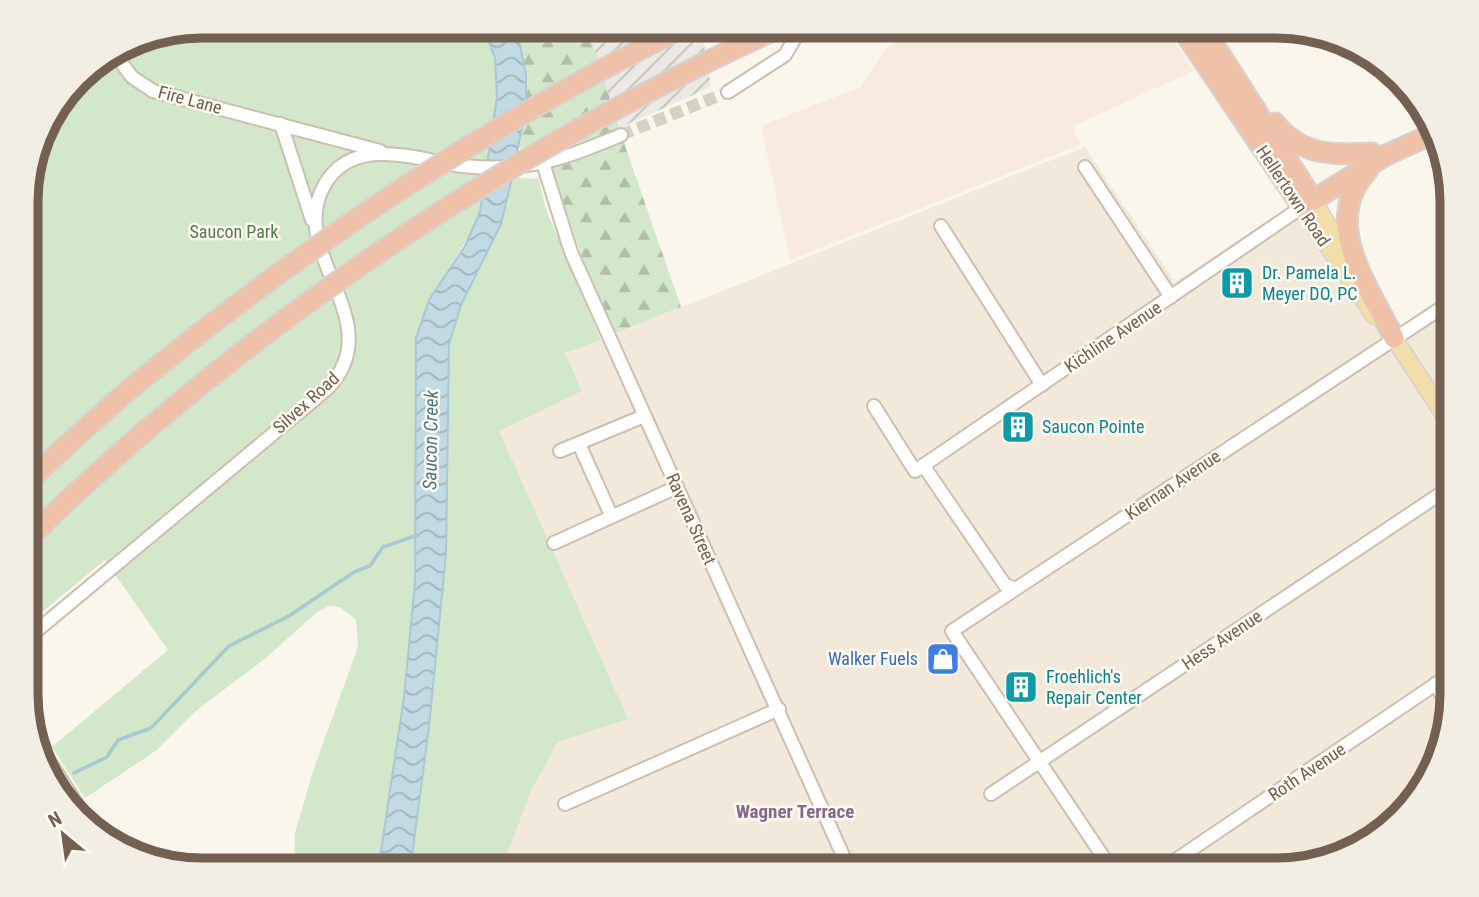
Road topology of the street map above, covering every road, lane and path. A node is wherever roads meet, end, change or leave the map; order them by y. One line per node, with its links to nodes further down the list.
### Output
1 (664, 38): 30 (highway, bridge)
2 (760, 38): 34 (highway, bridge)
3 (795, 38): 7 (street)
4 (1189, 38): 17 (highway, Hellertown Road)
5 (1210, 38): 8 (highway, Hellertown Road)
6 (120, 60): 9 (street, Fire Lane)
7 (728, 92)
8 (1247, 95): 14 (highway); 17 (highway, Hellertown Road)
9 (281, 124): 13 (street, Fire Lane); 19 (street)
10 (1423, 128): 14 (highway)
11 (621, 135): 15 (street)
12 (1426, 136): 14 (highway)
13 (389, 153): 15 (street, Silvex Road); 19 (street, Silvex Road)
14 (1379, 154): 17 (highway); 22 (highway)
15 (543, 163): 26 (street, Ravena Street)
16 (1085, 167): 20 (street)
17 (1306, 200): 20 (street, Kichline Avenue); 22 (main road, Hellertown Road)
18 (941, 226): 23 (street)
19 (316, 230): 37 (street, Silvex Road)
20 (1171, 297): 23 (street, Kichline Avenue)
21 (1440, 309): 22 (street, Kiernan Avenue)
22 (1394, 338): 25 (main road, Hellertown Road); 36 (street, Kiernan Avenue)
23 (1042, 385): 29 (street, Kichline Avenue)
24 (874, 406): 29 (street)
25 (1440, 409)
26 (644, 416): 27 (street); 31 (street, Ravena Street)
27 (579, 444): 28 (street); 33 (street)
28 (560, 451)
29 (923, 464): 36 (street)
30 (38, 472)
31 (677, 487): 33 (street); 41 (street, Ravena Street)
32 (1440, 494): 42 (street, Hess Avenue)
33 (611, 515): 35 (street)
34 (38, 529)
35 (554, 542)
36 (1016, 589): 42 (street, Kiernan Avenue)
37 (38, 630)
38 (1440, 681): 39 (street, Roth Avenue)
39 (1435, 684): 40 (street); 47 (street, Roth Avenue)
40 (1440, 692)
41 (779, 709): 44 (street); 45 (street, Ravena Street)
42 (1039, 762): 43 (street, Hess Avenue); 46 (street)
43 (991, 794)
44 (565, 804)
45 (845, 858)
46 (1104, 858)
47 (1179, 858)

